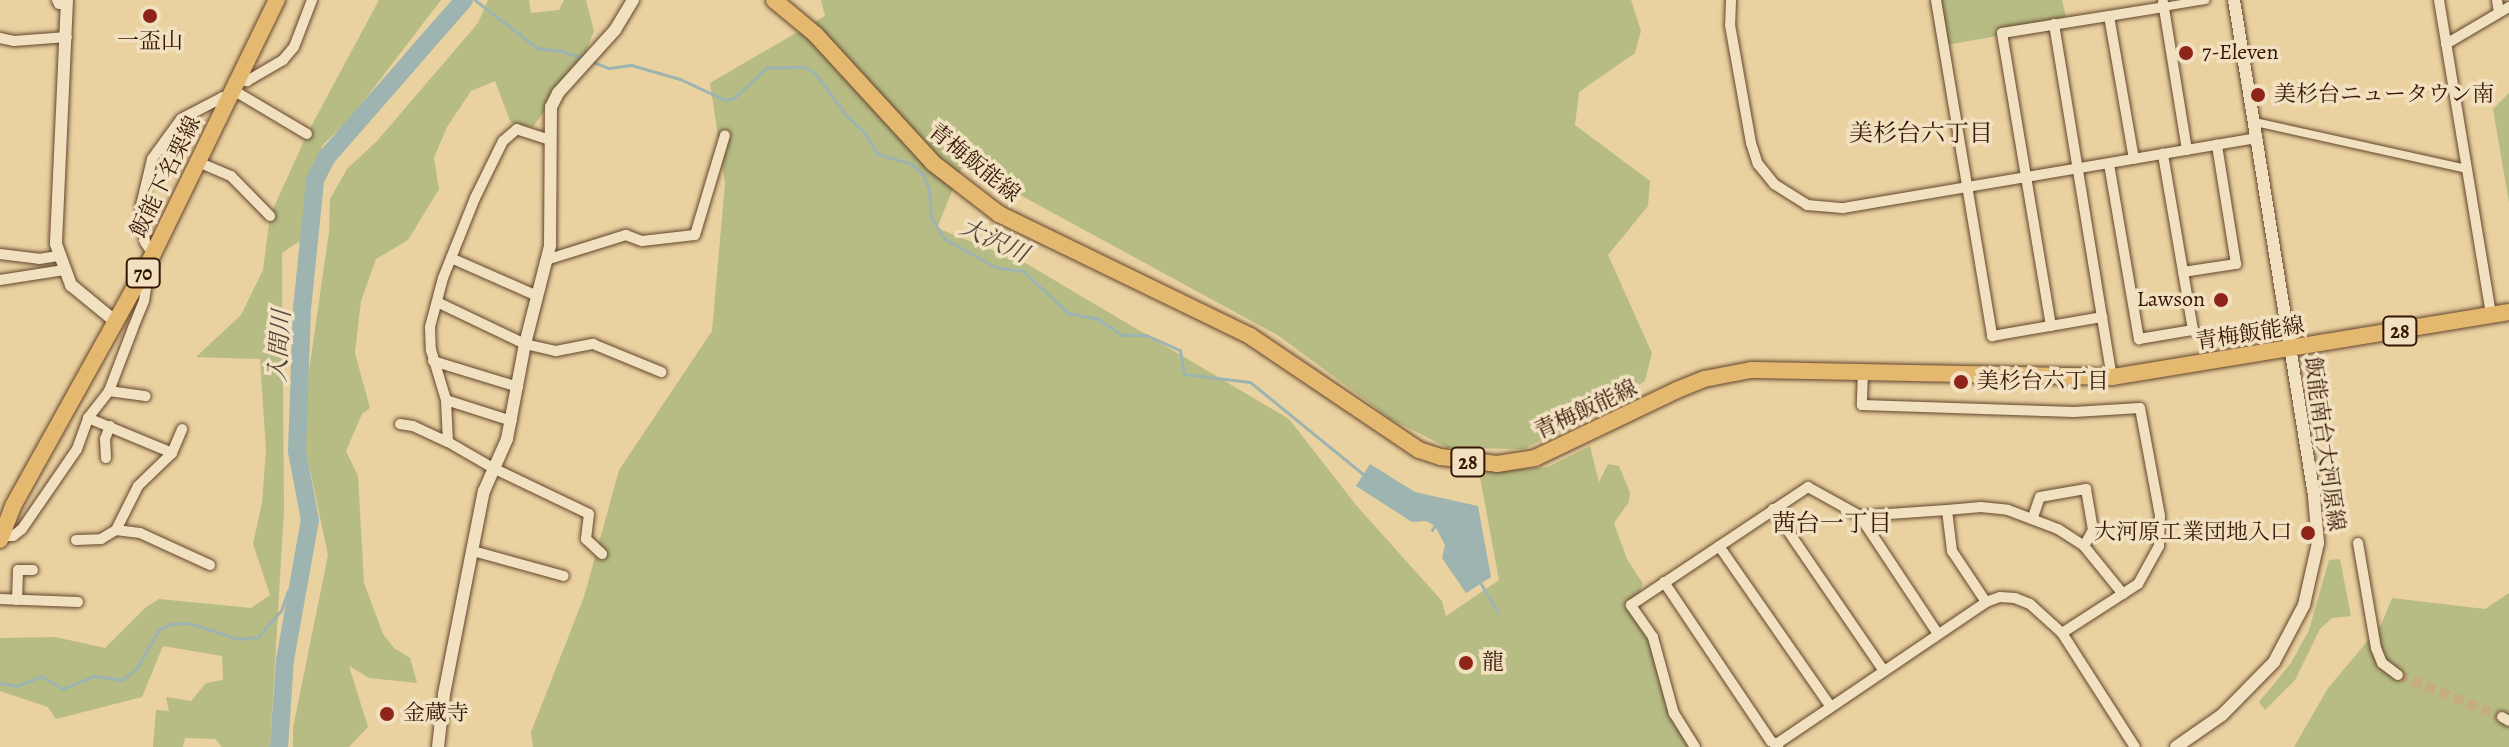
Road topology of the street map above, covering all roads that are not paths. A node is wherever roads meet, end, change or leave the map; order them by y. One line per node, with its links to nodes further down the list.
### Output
1 (277, 0): 19 (main road, 飯能下名栗線 / 70)
2 (312, 0): 19 (street)
3 (633, 0): 24 (street)
4 (774, 0): 54 (main road, 青梅飯能線 / 28)
5 (1731, 0): 34 (street)
6 (1936, 0): 34 (street)
7 (2205, 0): 12 (street)
8 (2234, 0): 20 (street, 飯能南台大河原線)
9 (2439, 0): 18 (street)
10 (2497, 0): 13 (street)
11 (63, 1): 16 (street)
12 (2163, 3): 14 (street); 26 (street)
13 (2504, 10): 18 (street)
14 (2109, 16): 15 (street); 28 (street)
15 (2054, 24): 31 (street); 33 (street)
16 (67, 37): 17 (street); 37 (street)
17 (0, 38)
18 (2446, 44): 32 (street)
19 (233, 89): 21 (street); 29 (main road, 飯能下名栗線 / 70); 38 (street)
20 (2255, 122): 23 (street, 飯能南台大河原線); 32 (street)
21 (307, 134)
22 (725, 135): 40 (street)
23 (2257, 138): 25 (street); 52 (street, 飯能南台大河原線)
24 (550, 140): 39 (street); 40 (street)
25 (2217, 145): 26 (street); 42 (street)
26 (2187, 150): 27 (street)
27 (2163, 154): 28 (street); 42 (street)
28 (2134, 159): 30 (street)
29 (198, 162): 35 (street); 38 (main road, 飯能下名栗線 / 70)
30 (2109, 164): 31 (street); 42 (street)
31 (2078, 169): 33 (street); 48 (street)
32 (2467, 169): 47 (street)
33 (2026, 178): 34 (street); 50 (street)
34 (1966, 188): 50 (street)
35 (270, 216)
36 (0, 254): 37 (street)
37 (58, 256): 41 (street)
38 (151, 258): 49 (main road, 飯能下名栗線 / 70); 58 (street)
39 (451, 258): 44 (street); 45 (street)
40 (546, 260): 44 (street)
41 (64, 270): 43 (street); 49 (street)
42 (2183, 272)
43 (0, 280)
44 (537, 296): 51 (street)
45 (437, 302): 51 (street); 53 (street)
46 (2509, 312): 47 (main road, 青梅飯能線 / 28)
47 (2491, 315): 52 (main road, 青梅飯能線 / 28)
48 (2102, 317): 50 (street); 56 (street)
49 (116, 322): 75 (main road, 飯能下名栗線 / 70)
50 (2051, 326)
51 (525, 344): 55 (street); 57 (street)
52 (2291, 350): 56 (main road, 青梅飯能線 / 28); 100 (street, 飯能南台大河原線)
53 (433, 361): 57 (street); 60 (street)
54 (1863, 370): 56 (main road, 青梅飯能線 / 28); 86 (street)
55 (661, 372)
56 (2112, 377)
57 (518, 387): 62 (street)
58 (109, 391): 59 (street); 61 (street)
59 (146, 396)
60 (446, 400): 62 (street); 66 (street)
61 (88, 418): 64 (street); 75 (street)
62 (512, 421): 69 (street)
63 (400, 424): 66 (street)
64 (110, 426): 67 (street); 68 (street)
65 (182, 429): 67 (street)
66 (448, 442): 69 (street)
67 (172, 453): 74 (street)
68 (106, 458)
69 (493, 468): 80 (street); 81 (street)
70 (1773, 509): 72 (street); 78 (street); 93 (street)
71 (1947, 510): 72 (street); 73 (street); 90 (street)
72 (1860, 516): 92 (street)
73 (2033, 517): 79 (street); 79 (street)
74 (116, 530): 76 (street); 82 (street)
75 (0, 538)
76 (76, 540)
77 (2358, 543): 94 (street)
78 (1719, 546): 85 (street); 95 (street)
79 (2084, 546): 86 (street)
80 (473, 551): 84 (street); 97 (street)
81 (602, 554)
82 (210, 565)
83 (33, 570): 88 (street)
84 (564, 576)
85 (1664, 582): 96 (street); 98 (street)
86 (2123, 594): 91 (street)
87 (0, 599): 88 (street)
88 (17, 600): 89 (street)
89 (78, 602)
90 (1986, 602): 91 (street); 92 (street)
91 (2062, 633): 99 (street)
92 (1938, 634): 93 (street)
93 (1884, 671): 95 (street)
94 (2398, 675)
95 (1830, 706): 96 (street)
96 (1778, 745)
97 (438, 747)
98 (1695, 747)
99 (2135, 747)
100 (2176, 747)

